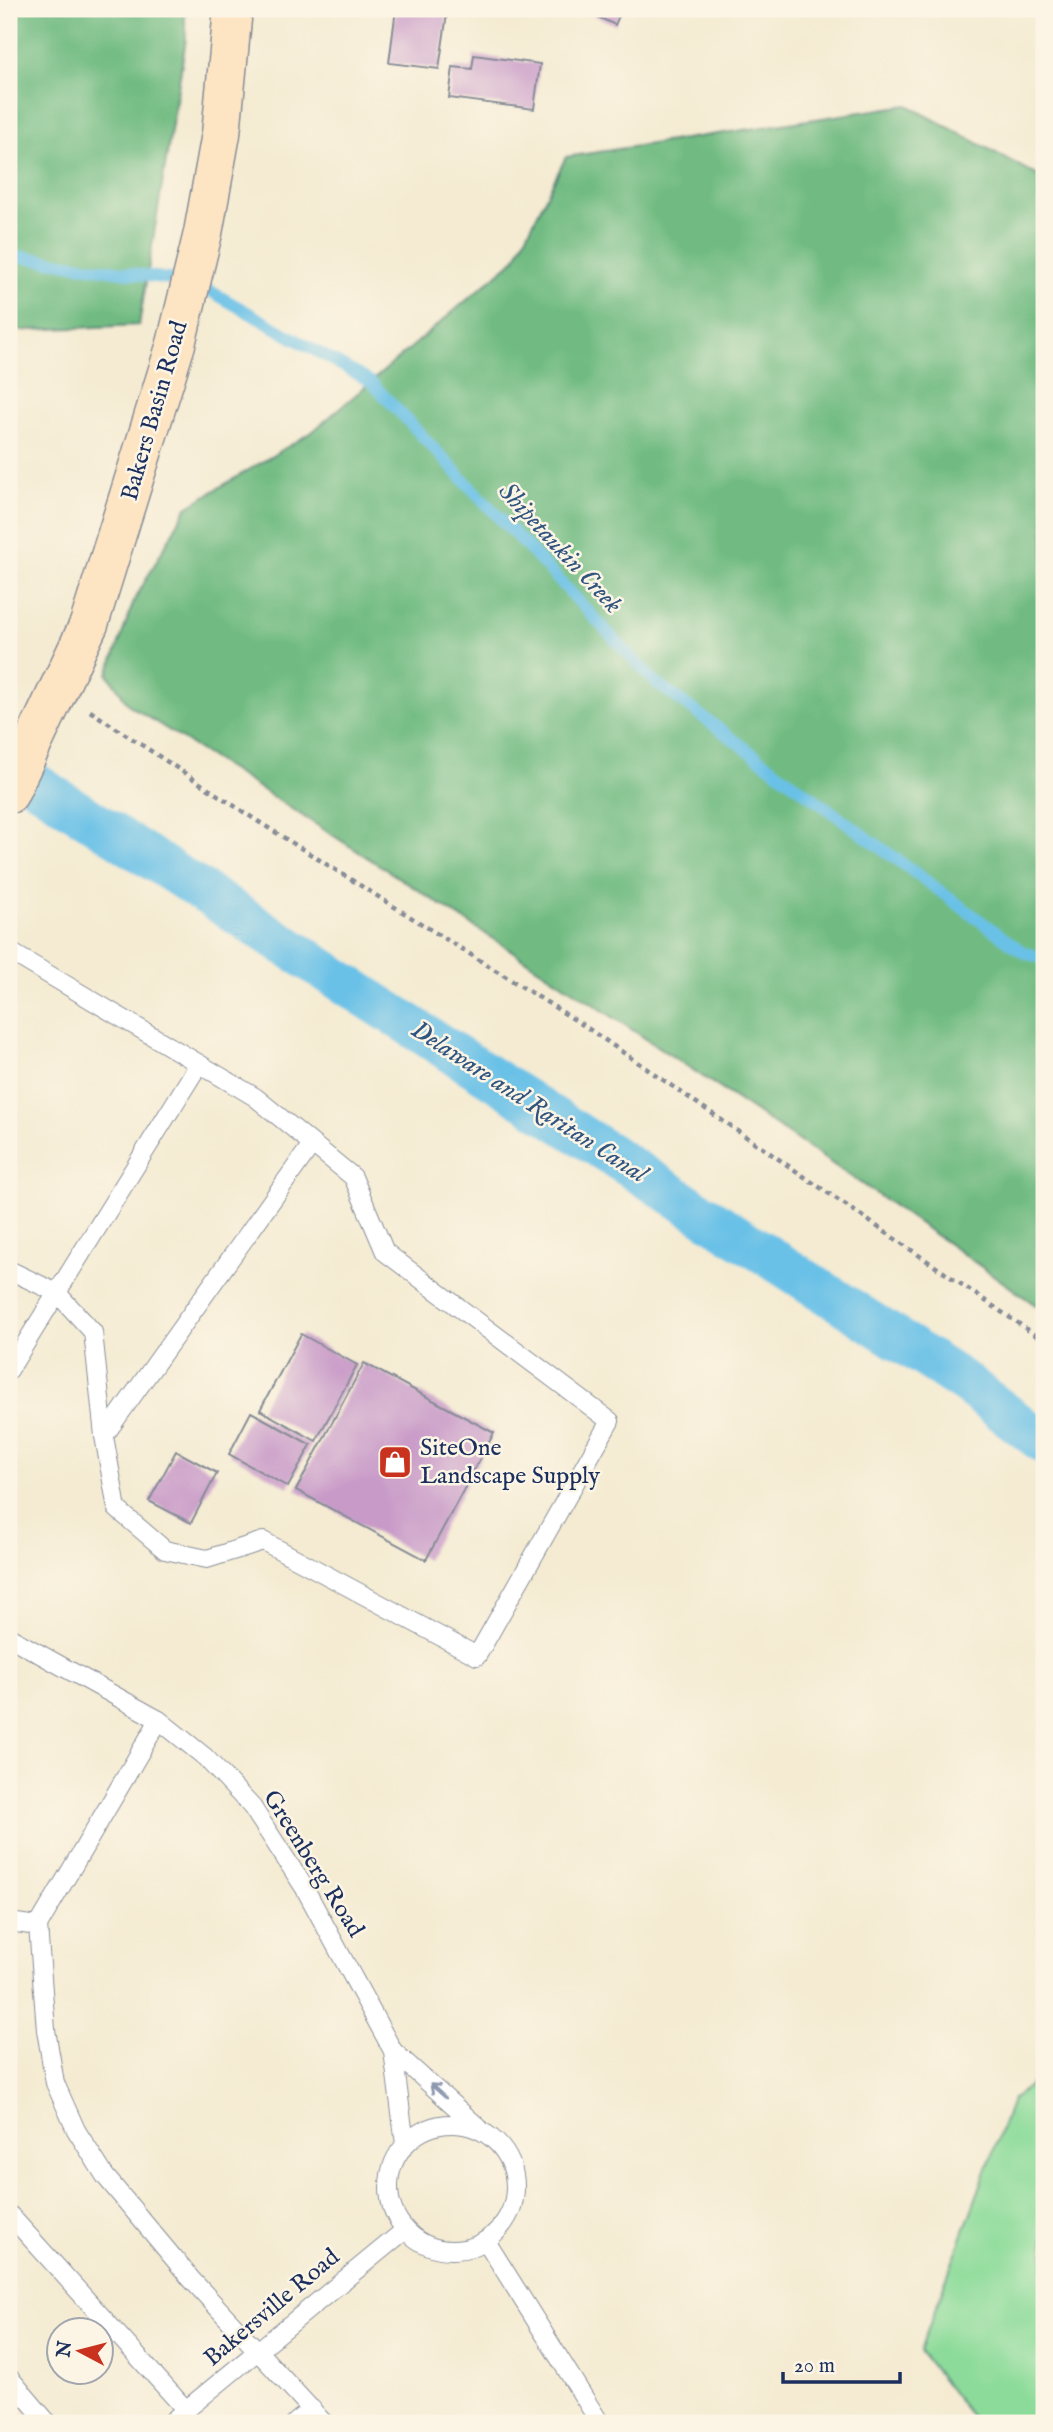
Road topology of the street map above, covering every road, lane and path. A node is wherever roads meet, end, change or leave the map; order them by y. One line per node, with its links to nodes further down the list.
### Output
1 (233, 9): 2 (main road, Bakers Basin Road)
2 (59, 690): 3 (main road, Bakers Basin Road); 9 (path)
3 (9, 794)
4 (9, 951): 5 (lane)
5 (199, 1064): 6 (lane); 8 (lane)
6 (312, 1144): 11 (lane); 11 (lane)
7 (9, 1270): 8 (lane)
8 (57, 1293): 10 (lane); 11 (lane)
9 (1044, 1341)
10 (9, 1370)
11 (104, 1436)
12 (9, 1637): 13 (lane, Greenberg Road)
13 (159, 1720): 15 (lane); 16 (lane, Greenberg Road)
14 (9, 1922): 15 (lane)
15 (38, 1926): 22 (lane)
16 (393, 2051): 17 (lane, one-way to 16); 18 (lane, Greenberg Road)
17 (483, 2131): 18 (lane); 21 (lane)
18 (405, 2144): 20 (lane)
19 (9, 2214): 25 (lane)
20 (405, 2230): 21 (lane); 22 (lane, Bakersville Road)
21 (486, 2241): 30 (lane)
22 (257, 2352): 24 (lane); 25 (lane, Bakersville Road)
23 (9, 2377): 26 (lane)
24 (312, 2409): 28 (lane); 29 (lane)
25 (186, 2410): 27 (lane, Bakersville Road)
26 (48, 2423)
27 (170, 2423)
28 (296, 2423)
29 (324, 2423)
30 (600, 2423)

